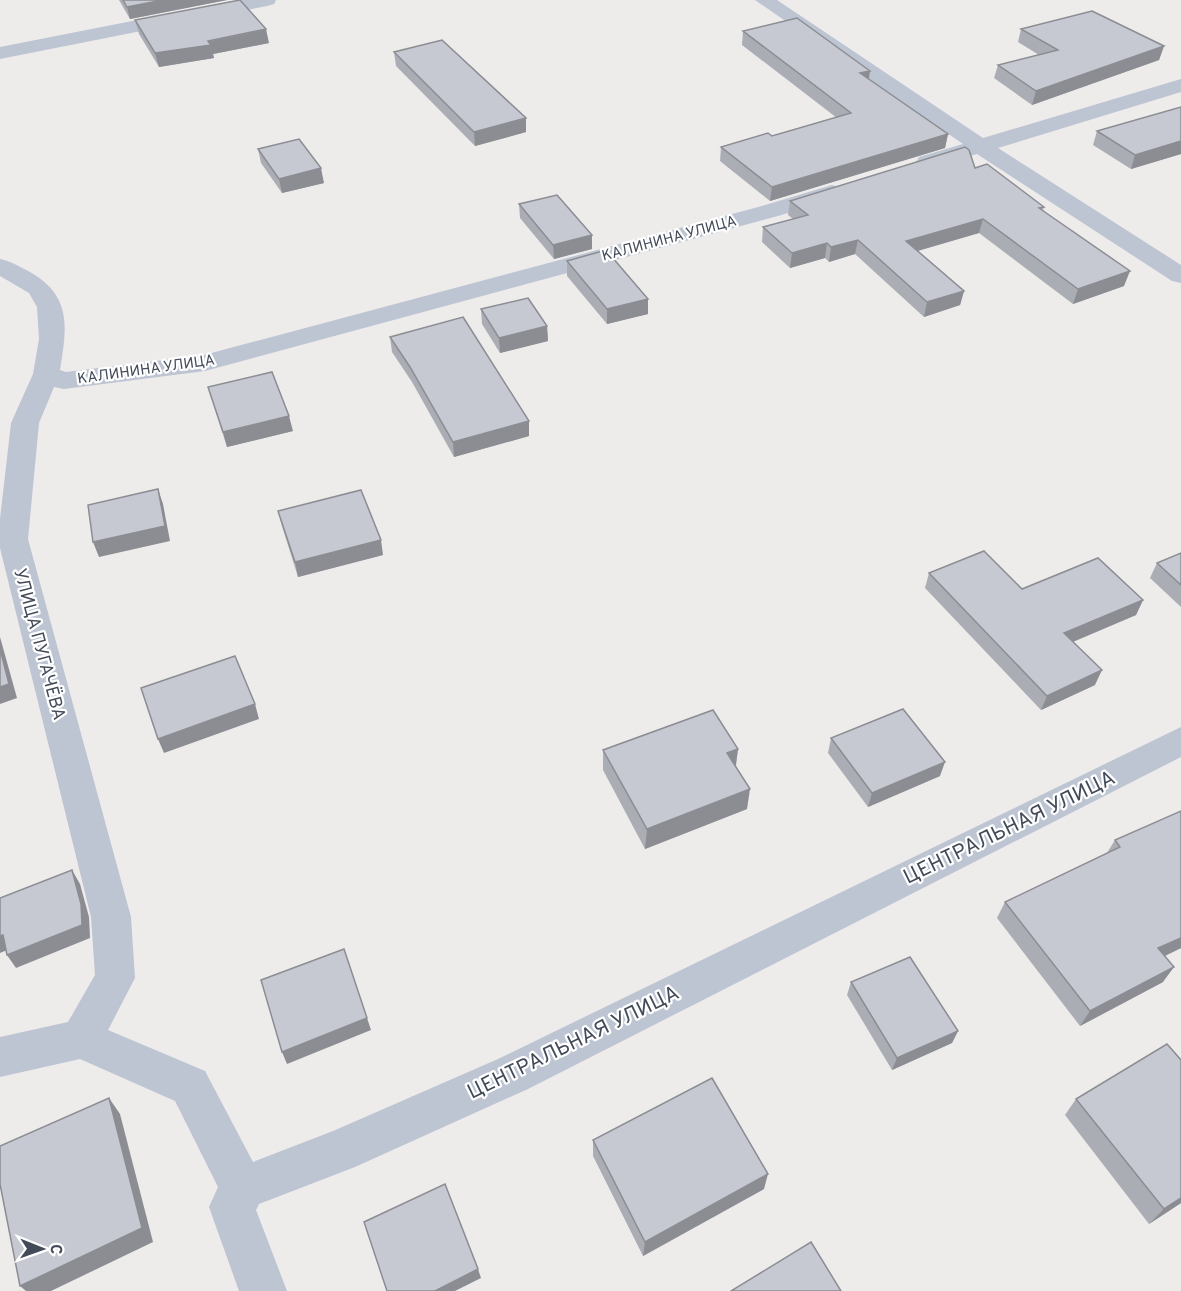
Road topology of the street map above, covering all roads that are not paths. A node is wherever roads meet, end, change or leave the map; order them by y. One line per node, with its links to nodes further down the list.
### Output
1 (267, 0): 3 (street)
2 (764, 0): 5 (street)
3 (0, 53)
4 (1181, 85): 5 (street)
5 (980, 146): 6 (street); 9 (street)
6 (903, 170)
7 (859, 183): 10 (street, КАЛИНИНА УЛИЦА)
8 (0, 266): 10 (street, УЛИЦА ПУГАЧЁВА)
9 (1181, 276)
10 (46, 374): 12 (street, УЛИЦА ПУГАЧЁВА)
11 (1181, 741): 14 (street, ЦЕНТРАЛЬНАЯ УЛИЦА)
12 (81, 1039): 13 (street); 14 (street)
13 (0, 1057)
14 (243, 1188): 15 (street)
15 (264, 1291)

